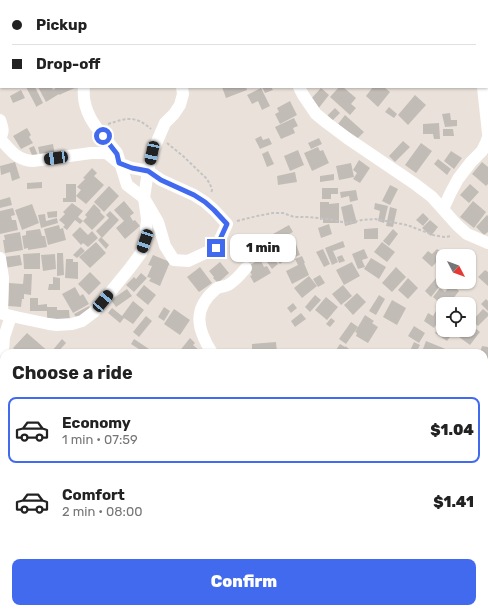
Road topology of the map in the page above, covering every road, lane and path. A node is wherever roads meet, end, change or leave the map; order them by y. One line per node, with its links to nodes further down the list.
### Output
1 (84, 88): 6 (street)
2 (182, 88): 7 (street)
3 (483, 88): 8 (street)
4 (303, 90): 14 (street)
5 (0, 120): 9 (street)
6 (96, 127): 7 (path); 10 (street)
7 (159, 136): 11 (street); 13 (path)
8 (488, 139): 14 (street)
9 (0, 140): 10 (street)
10 (119, 163): 11 (street); 12 (street)
11 (148, 171): 12 (street); 13 (street)
12 (144, 198): 15 (street); 20 (street)
13 (205, 202): 15 (street)
14 (443, 210): 16 (street)
15 (227, 224): 16 (path)
16 (467, 234): 17 (street)
17 (488, 243)
18 (0, 258): 20 (street)
19 (246, 268): 22 (street)
20 (4, 314): 21 (street)
21 (3, 349)
22 (209, 349)

